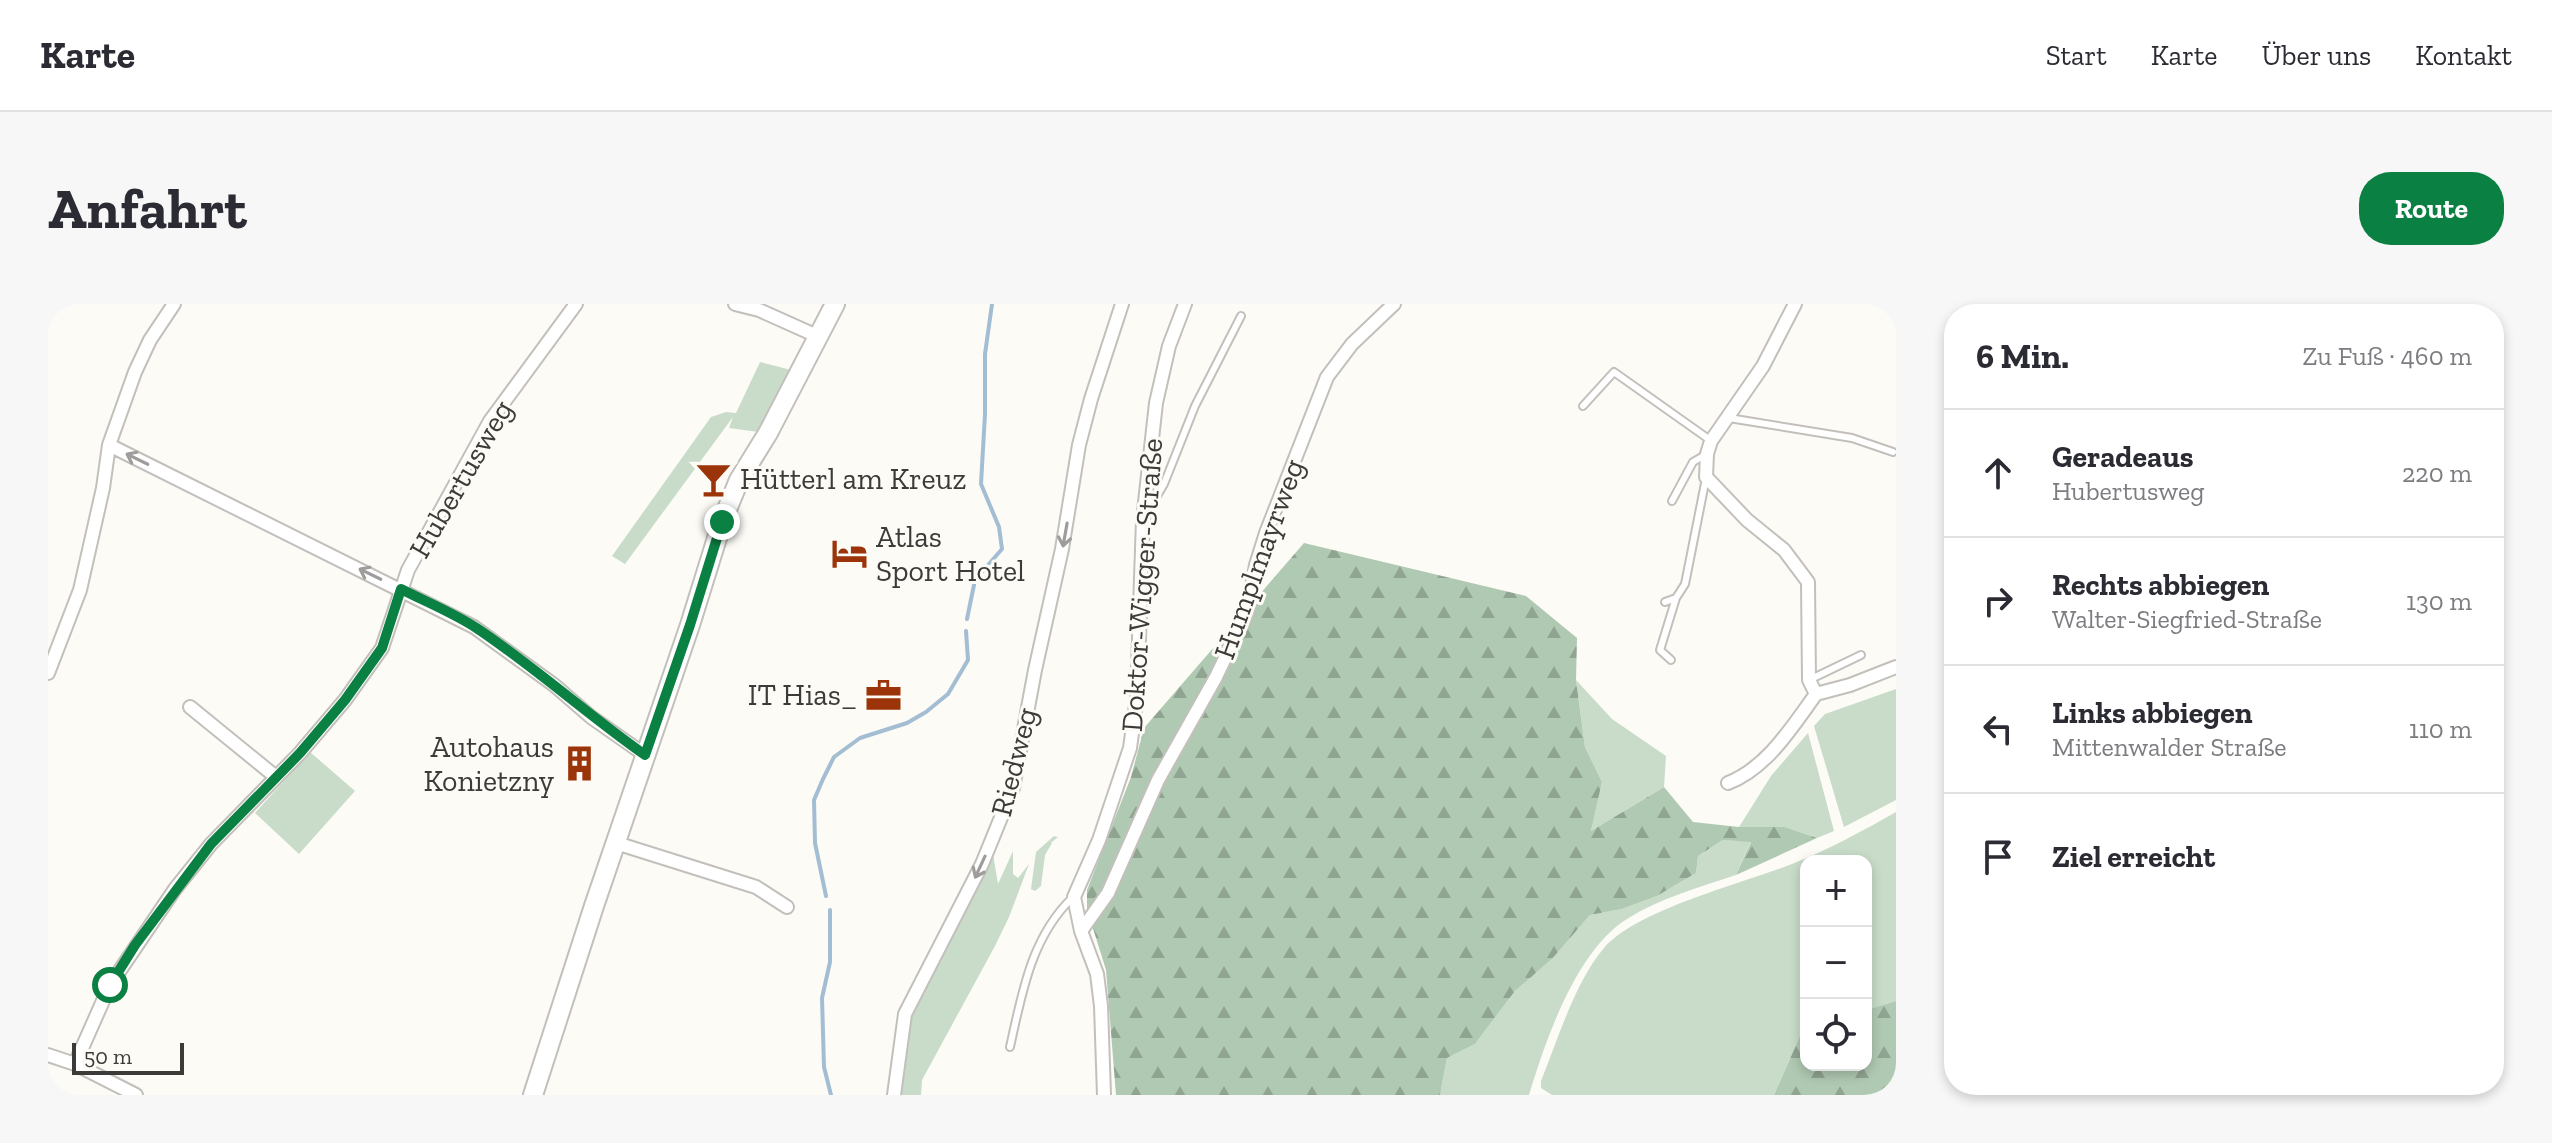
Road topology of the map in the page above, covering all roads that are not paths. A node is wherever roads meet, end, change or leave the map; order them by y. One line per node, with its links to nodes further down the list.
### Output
1 (174, 304): 14 (street)
2 (576, 304): 22 (street, Hubertusweg)
3 (735, 304): 10 (street)
4 (835, 304): 10 (main road)
5 (1122, 304): 44 (street, Riedweg, one-way to 44)
6 (1185, 304): 21 (street, Doktor-Wigger-Straße)
7 (1394, 304): 38 (street, Humplmayrweg)
8 (1795, 304): 12 (street)
9 (1241, 316): 21 (lane)
10 (817, 336): 32 (main road)
11 (1583, 406): 13 (lane)
12 (1727, 417): 13 (street); 15 (lane)
13 (1711, 441): 16 (street)
14 (109, 445): 22 (street, one-way to 14); 28 (street)
15 (1893, 452)
16 (1707, 454): 17 (street); 19 (lane)
17 (1706, 477): 18 (street); 23 (lane)
18 (1724, 498): 20 (lane); 29 (street)
19 (1672, 501)
20 (1749, 511)
21 (1143, 520): 36 (street, Doktor-Wigger-Straße)
22 (401, 589): 32 (street); 33 (street, Hubertusweg)
23 (1676, 598): 24 (lane); 26 (lane)
24 (1665, 602)
25 (1861, 655): 29 (lane)
26 (1671, 660)
27 (1896, 667): 30 (street)
28 (48, 673)
29 (1809, 680): 30 (street)
30 (1816, 694): 34 (street)
31 (190, 707): 33 (street)
32 (645, 755): 35 (main road)
33 (276, 777): 41 (street, Hubertusweg)
34 (1728, 783)
35 (616, 843): 37 (street); 43 (main road)
36 (1074, 897): 38 (street); 39 (lane)
37 (787, 907)
38 (1081, 931): 45 (street)
39 (1010, 1047)
40 (48, 1055): 41 (street)
41 (75, 1064): 42 (street)
42 (136, 1095)
43 (533, 1095)
44 (894, 1095)
45 (1104, 1095)

